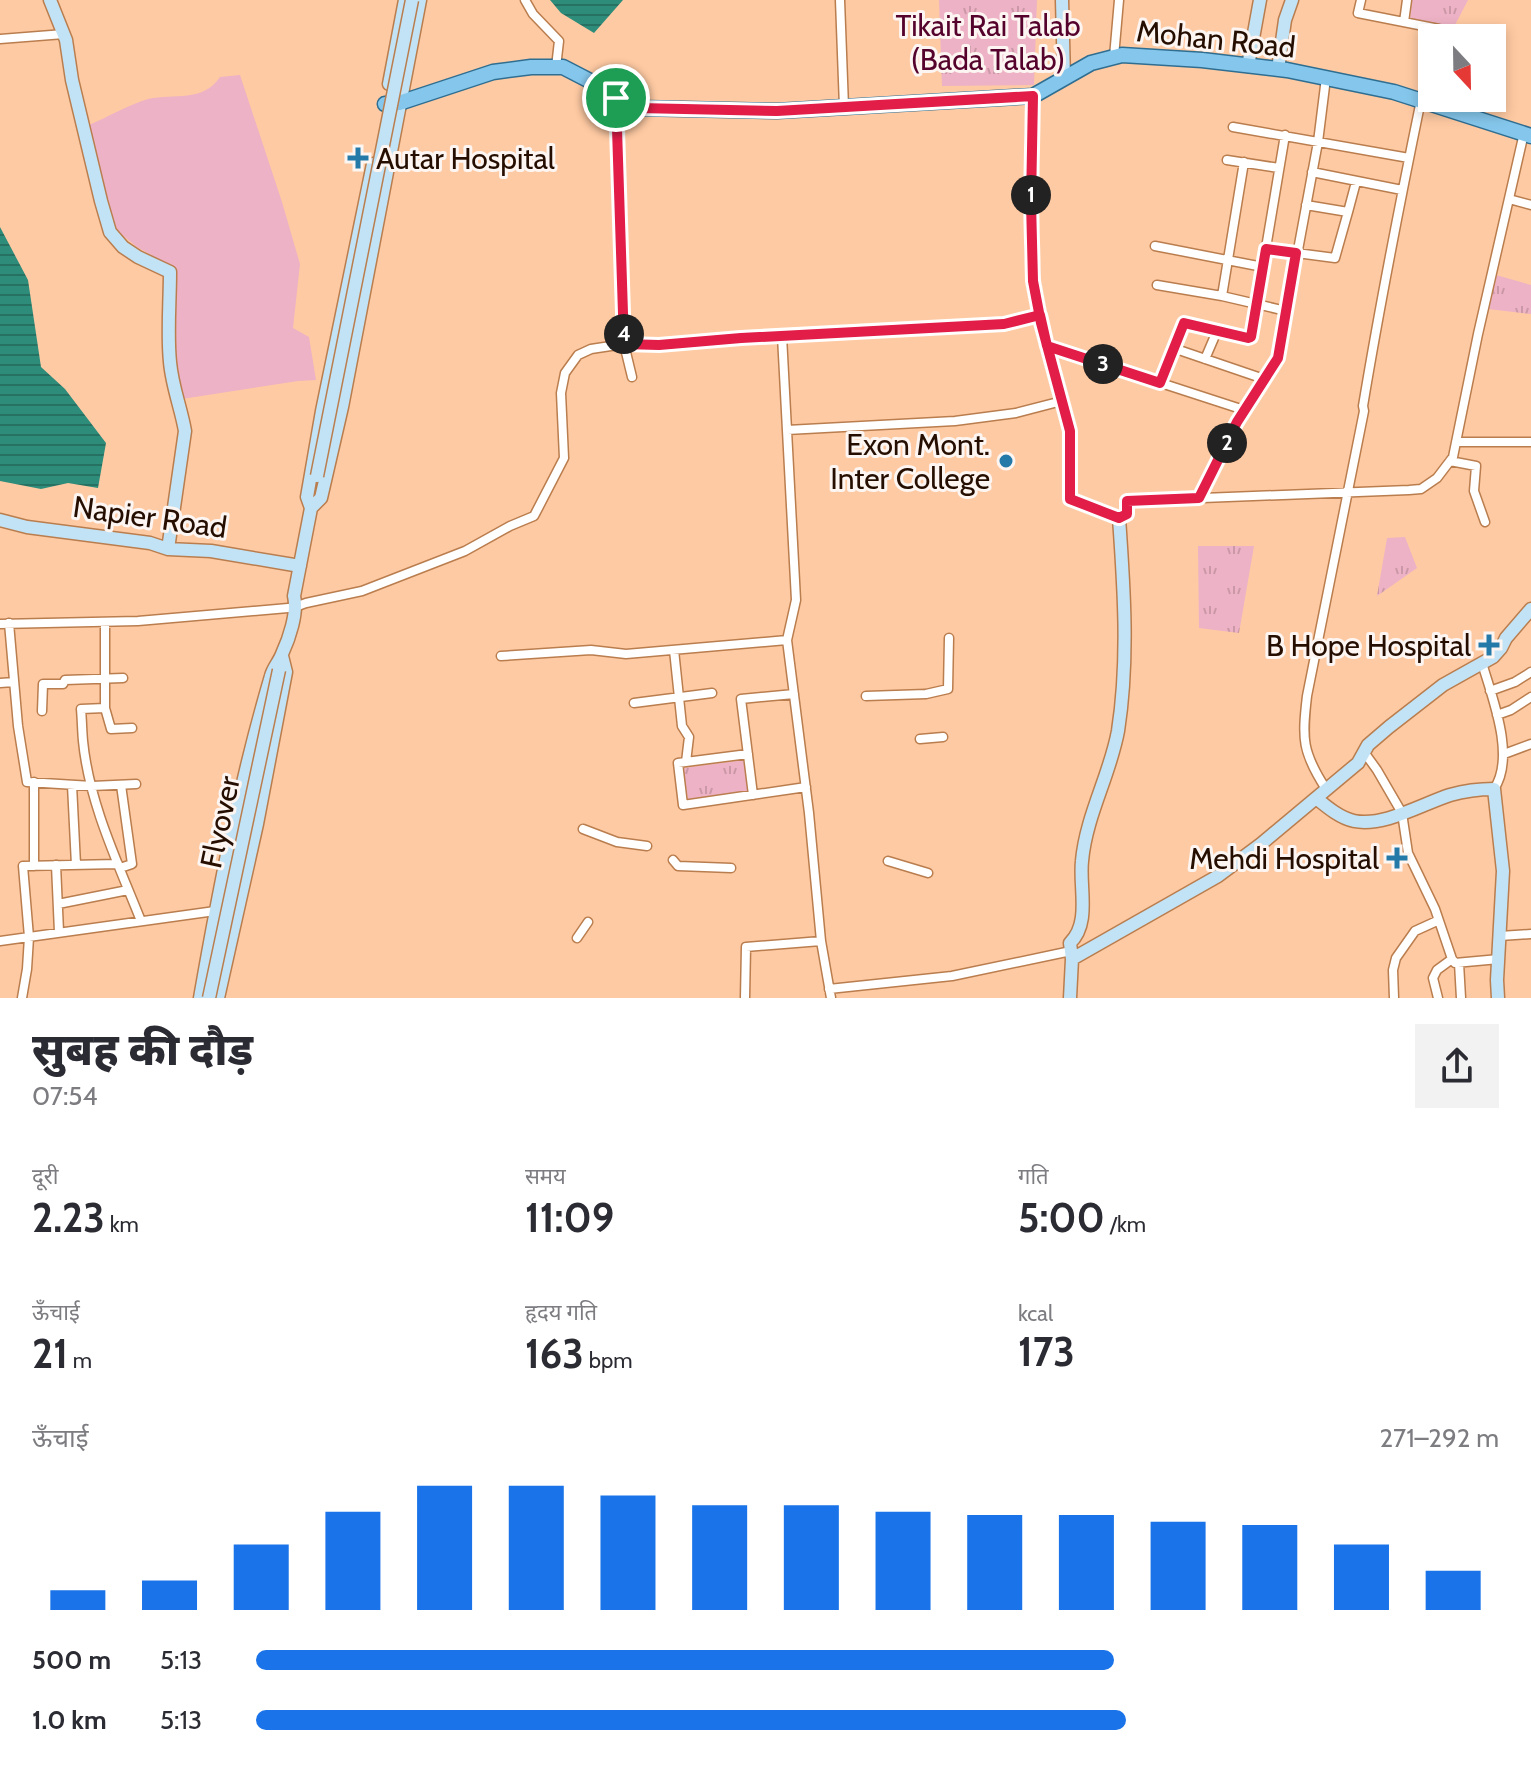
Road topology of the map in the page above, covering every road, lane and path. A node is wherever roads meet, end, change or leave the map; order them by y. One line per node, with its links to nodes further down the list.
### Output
1 (50, 0): 15 (main road)
2 (405, 0): 26 (main road)
3 (412, 0): 72 (main road, bridge)
4 (420, 0): 26 (main road)
5 (525, 0): 19 (street)
6 (840, 0): 27 (street)
7 (1062, 0): 21 (main road)
8 (1119, 0): 17 (street)
9 (1260, 0): 18 (main road)
10 (1292, 0): 20 (main road)
11 (1361, 0): 13 (street)
12 (1407, 0): 13 (street)
13 (1404, 22): 14 (street)
14 (1418, 25)
15 (64, 34): 16 (street); 76 (main road)
16 (0, 39)
17 (1114, 57): 18 (main road, Mohan Road); 21 (main road, Mohan Road)
18 (1248, 66): 20 (main road, Mohan Road)
19 (556, 67): 24 (main road, Mohan Road); 26 (main road, Mohan Road)
20 (1278, 69): 22 (main road, Mohan Road)
21 (1064, 78): 23 (main road, Mohan Road)
22 (1326, 78): 25 (main road, Mohan Road); 33 (street)
23 (1033, 96): 27 (main road, Mohan Road); 54 (main road)
24 (616, 98): 27 (main road, Mohan Road); 57 (street)
25 (1418, 99)
26 (392, 103): 72 (main road); 72 (main road)
27 (844, 107)
28 (1419, 112): 34 (street)
29 (1459, 112): 31 (main road, Mohan Road)
30 (1233, 127): 32 (street)
31 (1528, 134): 41 (street)
32 (1285, 135): 33 (street); 37 (street)
33 (1318, 142): 34 (street); 38 (street)
34 (1409, 158): 40 (street)
35 (1227, 160): 36 (street)
36 (1244, 162): 37 (street); 48 (street)
37 (1279, 168): 46 (street)
38 (1312, 172): 39 (street); 42 (street)
39 (1356, 182): 40 (street); 44 (street)
40 (1402, 190): 70 (street)
41 (1509, 199): 43 (street); 67 (street)
42 (1306, 205): 44 (street); 47 (street)
43 (1531, 205)
44 (1348, 212): 47 (street)
45 (1155, 246): 48 (street)
46 (1266, 249): 47 (street); 49 (street)
47 (1296, 253): 53 (street)
48 (1227, 260): 49 (street); 51 (street)
49 (1263, 267): 52 (street)
50 (1157, 285): 51 (street)
51 (1222, 296): 52 (street)
52 (1256, 305): 53 (street); 55 (street)
53 (1286, 311): 62 (street)
54 (1040, 315): 56 (street); 58 (main road)
55 (1217, 331): 59 (street); 60 (street)
56 (782, 336): 57 (street); 66 (street)
57 (624, 344): 61 (street); 78 (street)
58 (1047, 346): 63 (street); 64 (main road)
59 (1173, 348): 60 (street); 63 (street)
60 (1205, 359): 62 (street)
61 (632, 377)
62 (1264, 379): 65 (street)
63 (1160, 383): 65 (street)
64 (1062, 401): 66 (street); 73 (main road)
65 (1244, 410): 71 (street)
66 (787, 430): 83 (street)
67 (1456, 442): 68 (street); 69 (street)
68 (1531, 442)
69 (1450, 461): 70 (street); 74 (street)
70 (1346, 493): 71 (street); 120 (street)
71 (1199, 498): 73 (street)
72 (311, 508): 77 (main road)
73 (1119, 518): 147 (main road)
74 (1485, 522)
75 (0, 523): 76 (main road, Napier Road)
76 (168, 549): 77 (main road, Napier Road)
77 (297, 565): 78 (main road)
78 (292, 604): 80 (street); 87 (main road)
79 (1531, 609): 89 (main road)
80 (105, 622): 81 (street); 91 (street)
81 (4, 624): 84 (street)
82 (949, 638): 98 (street)
83 (787, 640): 86 (street); 97 (street)
84 (11, 646): 85 (street); 93 (street)
85 (0, 647)
86 (674, 650): 88 (street); 100 (street)
87 (282, 653): 135 (main road); 136 (main road); 153 (main road, Flyover, bridge)
88 (501, 656)
89 (1482, 663): 95 (street); 109 (main road)
90 (1531, 672): 95 (street)
91 (105, 678): 92 (street); 102 (street); 103 (street)
92 (123, 678)
93 (14, 682): 94 (street); 113 (street)
94 (0, 683)
95 (1490, 691): 104 (street)
96 (712, 693): 100 (street)
97 (794, 694): 110 (street); 118 (street)
98 (866, 696)
99 (1531, 697): 104 (street)
100 (679, 698): 101 (street); 112 (street)
101 (634, 703)
102 (105, 708): 105 (street); 117 (street)
103 (42, 711)
104 (1497, 715): 111 (street)
105 (132, 728)
106 (943, 737): 107 (street)
107 (920, 739)
108 (1531, 744): 111 (street)
109 (1364, 752): 120 (main road); 122 (street)
110 (748, 754): 112 (street); 121 (street)
111 (1504, 754): 119 (street)
112 (686, 762): 121 (street)
113 (34, 782): 115 (street); 129 (street)
114 (136, 784): 116 (street)
115 (72, 785): 117 (street); 128 (street)
116 (121, 785): 117 (street); 130 (street)
117 (92, 786): 130 (street)
118 (806, 787): 121 (street); 146 (street)
119 (1494, 789): 122 (main road); 142 (main road)
120 (1321, 794): 122 (main road); 147 (main road)
121 (753, 795)
122 (1402, 813): 138 (street)
123 (583, 829): 124 (street)
124 (647, 846)
125 (673, 860): 131 (street)
126 (888, 861): 132 (street)
127 (56, 865): 128 (street); 129 (street); 134 (street)
128 (76, 865): 130 (street)
129 (34, 866): 143 (street)
130 (119, 866): 133 (street)
131 (731, 868)
132 (928, 873)
133 (128, 890): 134 (street); 137 (street)
134 (58, 904): 140 (street)
135 (215, 911): 136 (street); 137 (street); 152 (main road)
136 (236, 917): 154 (main road)
137 (141, 921): 140 (street)
138 (1437, 921): 149 (street); 157 (street)
139 (588, 922): 144 (street)
140 (59, 932): 143 (street)
141 (1531, 934): 142 (street)
142 (1500, 936): 148 (main road)
143 (29, 937): 145 (street); 151 (street)
144 (577, 938)
145 (0, 941)
146 (821, 941): 150 (street); 155 (street)
147 (1072, 955): 150 (street); 156 (main road)
148 (1499, 959): 149 (street); 160 (main road)
149 (1456, 961): 158 (street); 159 (street)
150 (830, 994)
151 (22, 998)
152 (200, 998)
153 (209, 998)
154 (218, 998)
155 (745, 998)
156 (1070, 998)
157 (1394, 998)
158 (1438, 998)
159 (1461, 998)
160 (1498, 998)

